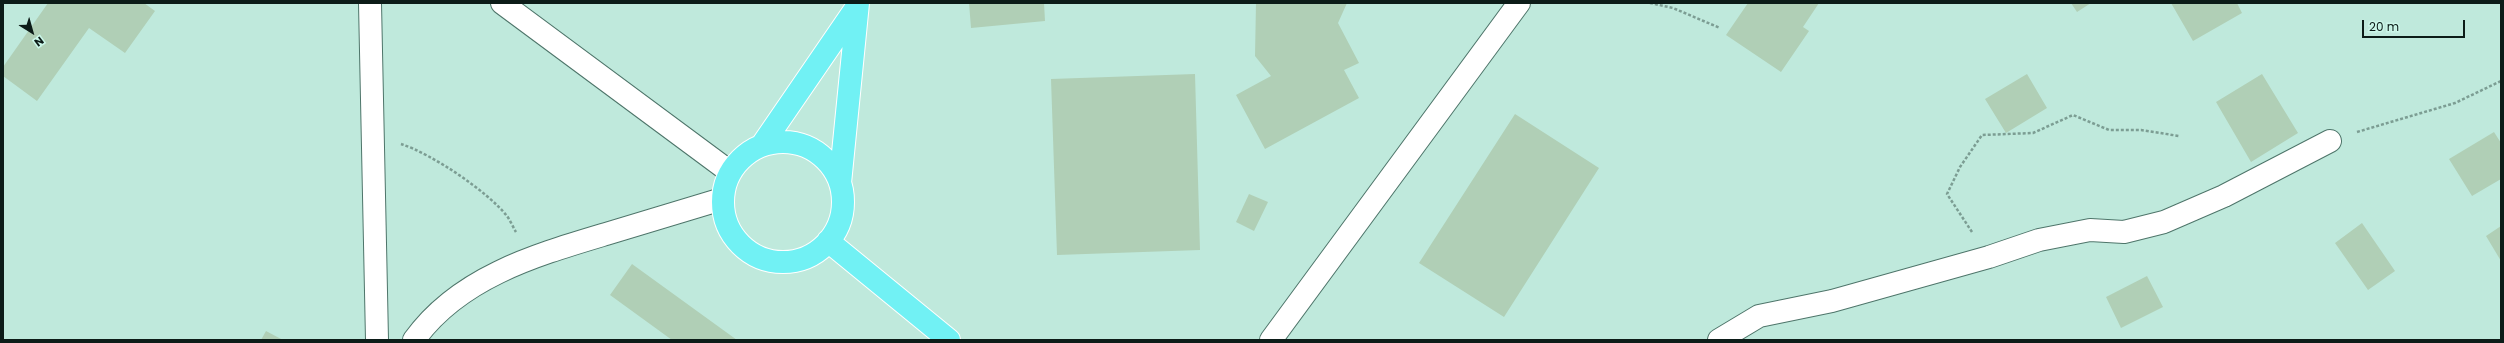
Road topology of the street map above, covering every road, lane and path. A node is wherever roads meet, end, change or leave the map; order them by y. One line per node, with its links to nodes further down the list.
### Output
1 (370, 3): 8 (street)
2 (502, 3): 12 (street)
3 (1518, 3): 21 (street)
4 (1650, 3): 6 (path)
5 (857, 5): 11 (main road); 13 (main road)
6 (1720, 28)
7 (2501, 81): 10 (path)
8 (372, 135): 16 (path); 18 (street)
9 (2179, 136): 17 (path)
10 (2330, 141): 17 (street)
11 (762, 145): 12 (main road); 13 (main road)
12 (730, 172): 14 (main road)
13 (840, 183): 15 (main road)
14 (722, 199): 15 (main road); 16 (street)
15 (828, 241): 20 (main road)
16 (529, 257): 19 (street)
17 (1989, 257): 22 (street)
18 (377, 340)
19 (414, 340)
20 (949, 340)
21 (1271, 340)
22 (1718, 340)

